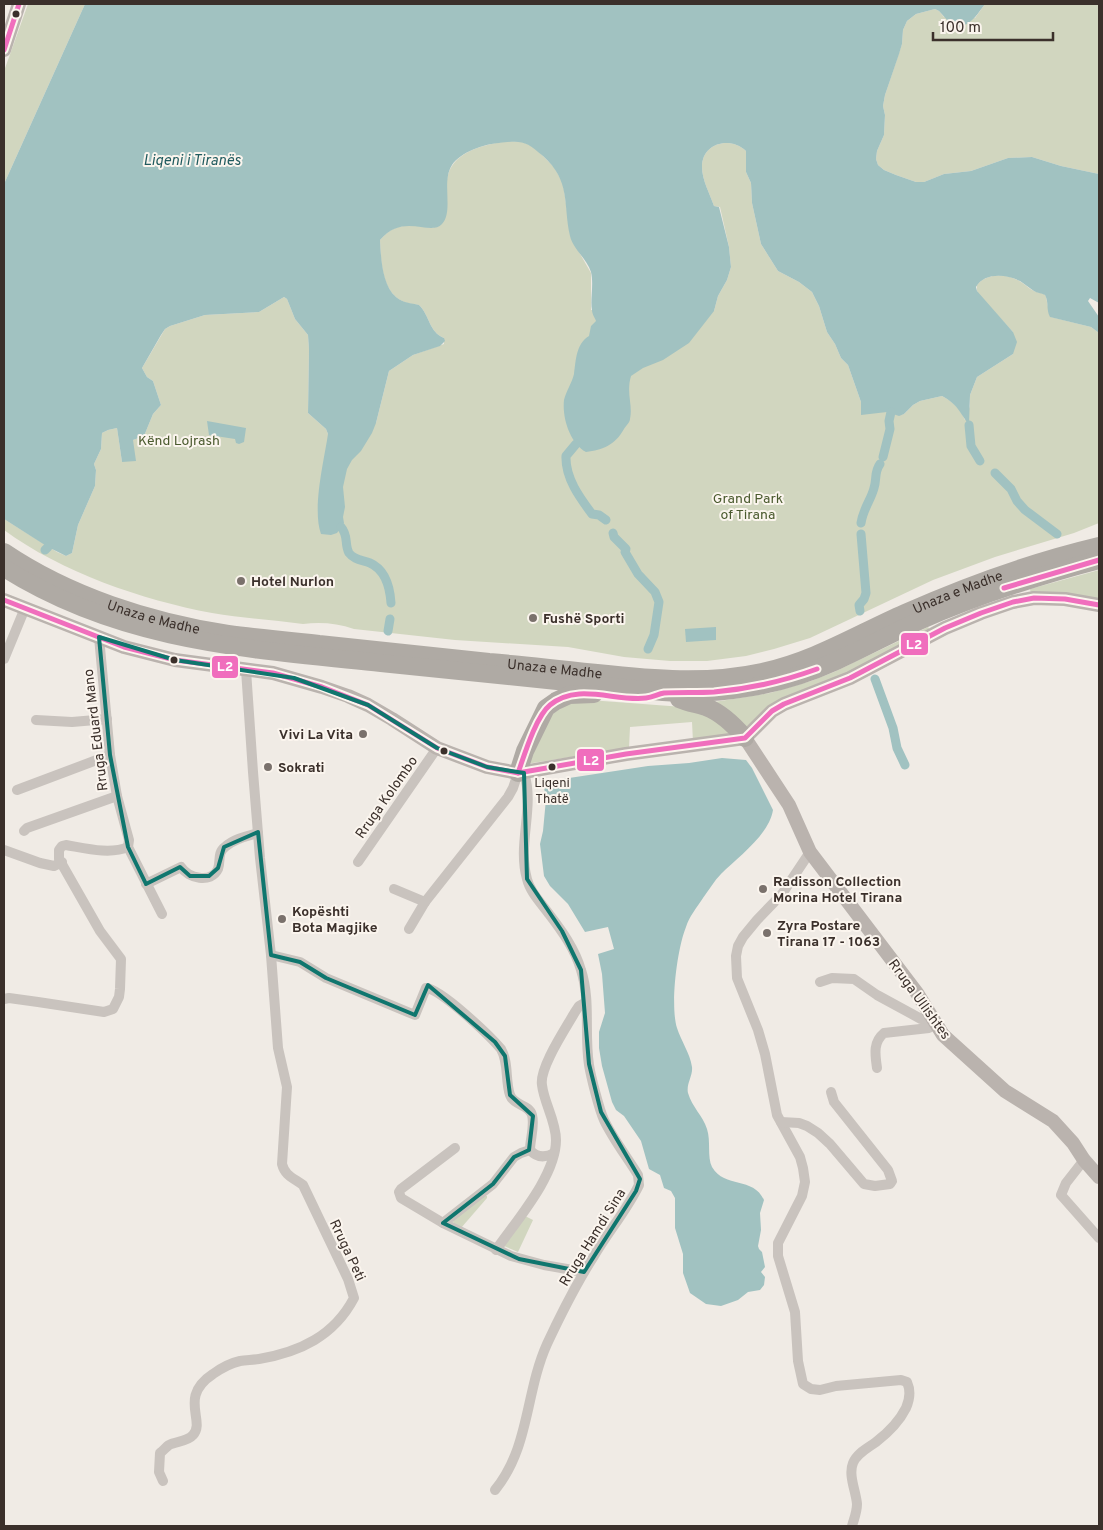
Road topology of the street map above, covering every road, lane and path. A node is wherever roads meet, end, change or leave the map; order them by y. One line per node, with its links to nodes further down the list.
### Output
1 (19, 4): 2 (street)
2 (4, 50)
3 (4, 542): 10 (highway)
4 (1099, 546): 10 (highway, Unaza e Madhe)
5 (4, 552): 10 (highway, Unaza e Madhe)
6 (1099, 560): 17 (highway, Unaza e Madhe)
7 (4, 568): 13 (highway, Unaza e Madhe)
8 (4, 578): 13 (highway)
9 (4, 600): 12 (street)
10 (108, 603)
11 (1099, 605): 20 (street)
12 (25, 608): 14 (street); 15 (street)
13 (90, 611): 17 (highway, Unaza e Madhe)
14 (99, 637): 16 (street); 19 (street, Rruga Eduard Mano)
15 (4, 659)
16 (246, 670): 21 (street); 27 (street, Rruga Peti)
17 (666, 693): 20 (highway); 23 (highway)
18 (36, 720): 19 (street)
19 (107, 720): 22 (street, Rruga Eduard Mano)
20 (745, 738): 23 (street); 30 (street, Rruga Ullishtes)
21 (437, 748): 23 (street); 32 (street, Rruga Kolombo)
22 (110, 755): 24 (street); 25 (street, Rruga Eduard Mano)
23 (521, 773): 35 (street); 41 (street, Rruga Hamdi Sina)
24 (17, 790)
25 (116, 796): 26 (street); 28 (street, Rruga Eduard Mano)
26 (24, 831)
27 (258, 833): 33 (street); 38 (street, Rruga Peti)
28 (128, 847): 31 (street); 33 (street, Rruga Eduard Mano)
29 (4, 850): 31 (street)
30 (810, 852): 42 (street, Rruga Ullishtes); 45 (street)
31 (62, 862): 40 (street)
32 (358, 862)
33 (146, 884): 36 (street, Rruga Eduard Mano)
34 (394, 889): 35 (street)
35 (426, 902): 37 (street)
36 (162, 914)
37 (409, 929)
38 (271, 954): 47 (street); 55 (street, Rruga Peti)
39 (820, 982): 42 (street)
40 (4, 999)
41 (586, 1002): 48 (street); 54 (street, Rruga Hamdi Sina)
42 (936, 1023): 43 (street); 49 (street, Rruga Ullishtes)
43 (877, 1068)
44 (830, 1092): 45 (street)
45 (781, 1122): 57 (street)
46 (456, 1148): 51 (street)
47 (530, 1150): 48 (street); 51 (street)
48 (554, 1153): 53 (street)
49 (1084, 1160): 50 (street, Rruga Ullishtes); 52 (street)
50 (1099, 1177)
51 (443, 1223): 53 (street)
52 (1099, 1238)
53 (496, 1250): 54 (street)
54 (584, 1272): 56 (street, Rruga Hamdi Sina)
55 (164, 1481)
56 (495, 1490)
57 (852, 1526)

